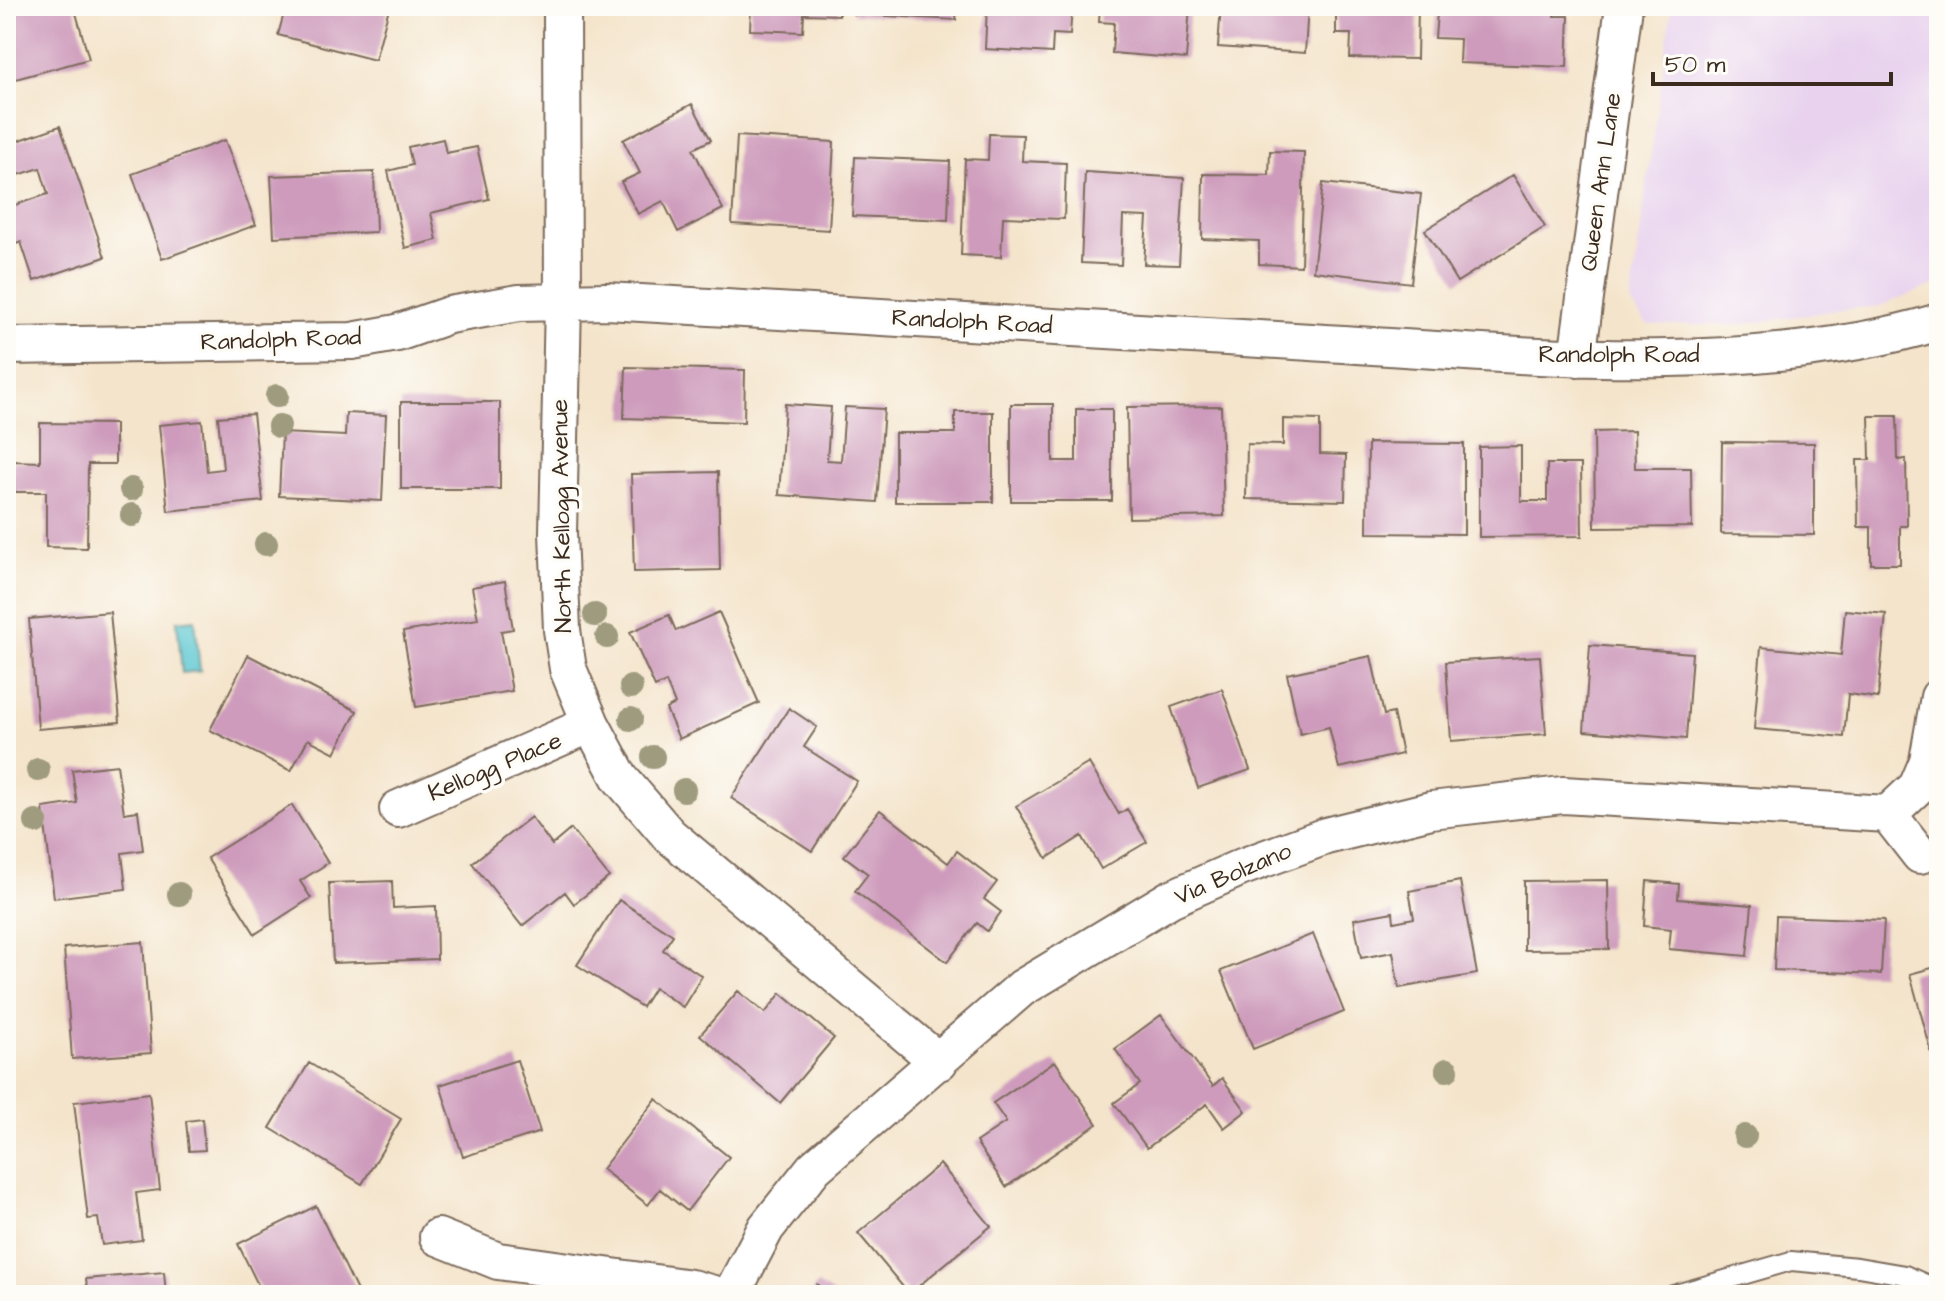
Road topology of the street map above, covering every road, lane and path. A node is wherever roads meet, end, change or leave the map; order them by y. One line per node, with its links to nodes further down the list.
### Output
1 (562, 6): 3 (street, North Kellogg Avenue)
2 (1624, 6): 6 (street, Queen Ann Lane)
3 (563, 301): 5 (street, Randolph Road); 6 (street, Randolph Road); 8 (street, North Kellogg Avenue)
4 (1939, 322): 6 (street, Randolph Road)
5 (6, 346)
6 (1577, 358)
7 (1939, 697): 10 (street)
8 (591, 724): 9 (street, Kellogg Place); 12 (street, North Kellogg Avenue)
9 (398, 809)
10 (1888, 814): 11 (street); 12 (street, Via Bolzano)
11 (1920, 855)
12 (939, 1062): 16 (street, Via Bolzano)
13 (438, 1237): 15 (street)
14 (1939, 1290): 17 (lane)
15 (717, 1295)
16 (731, 1295)
17 (1673, 1295)

